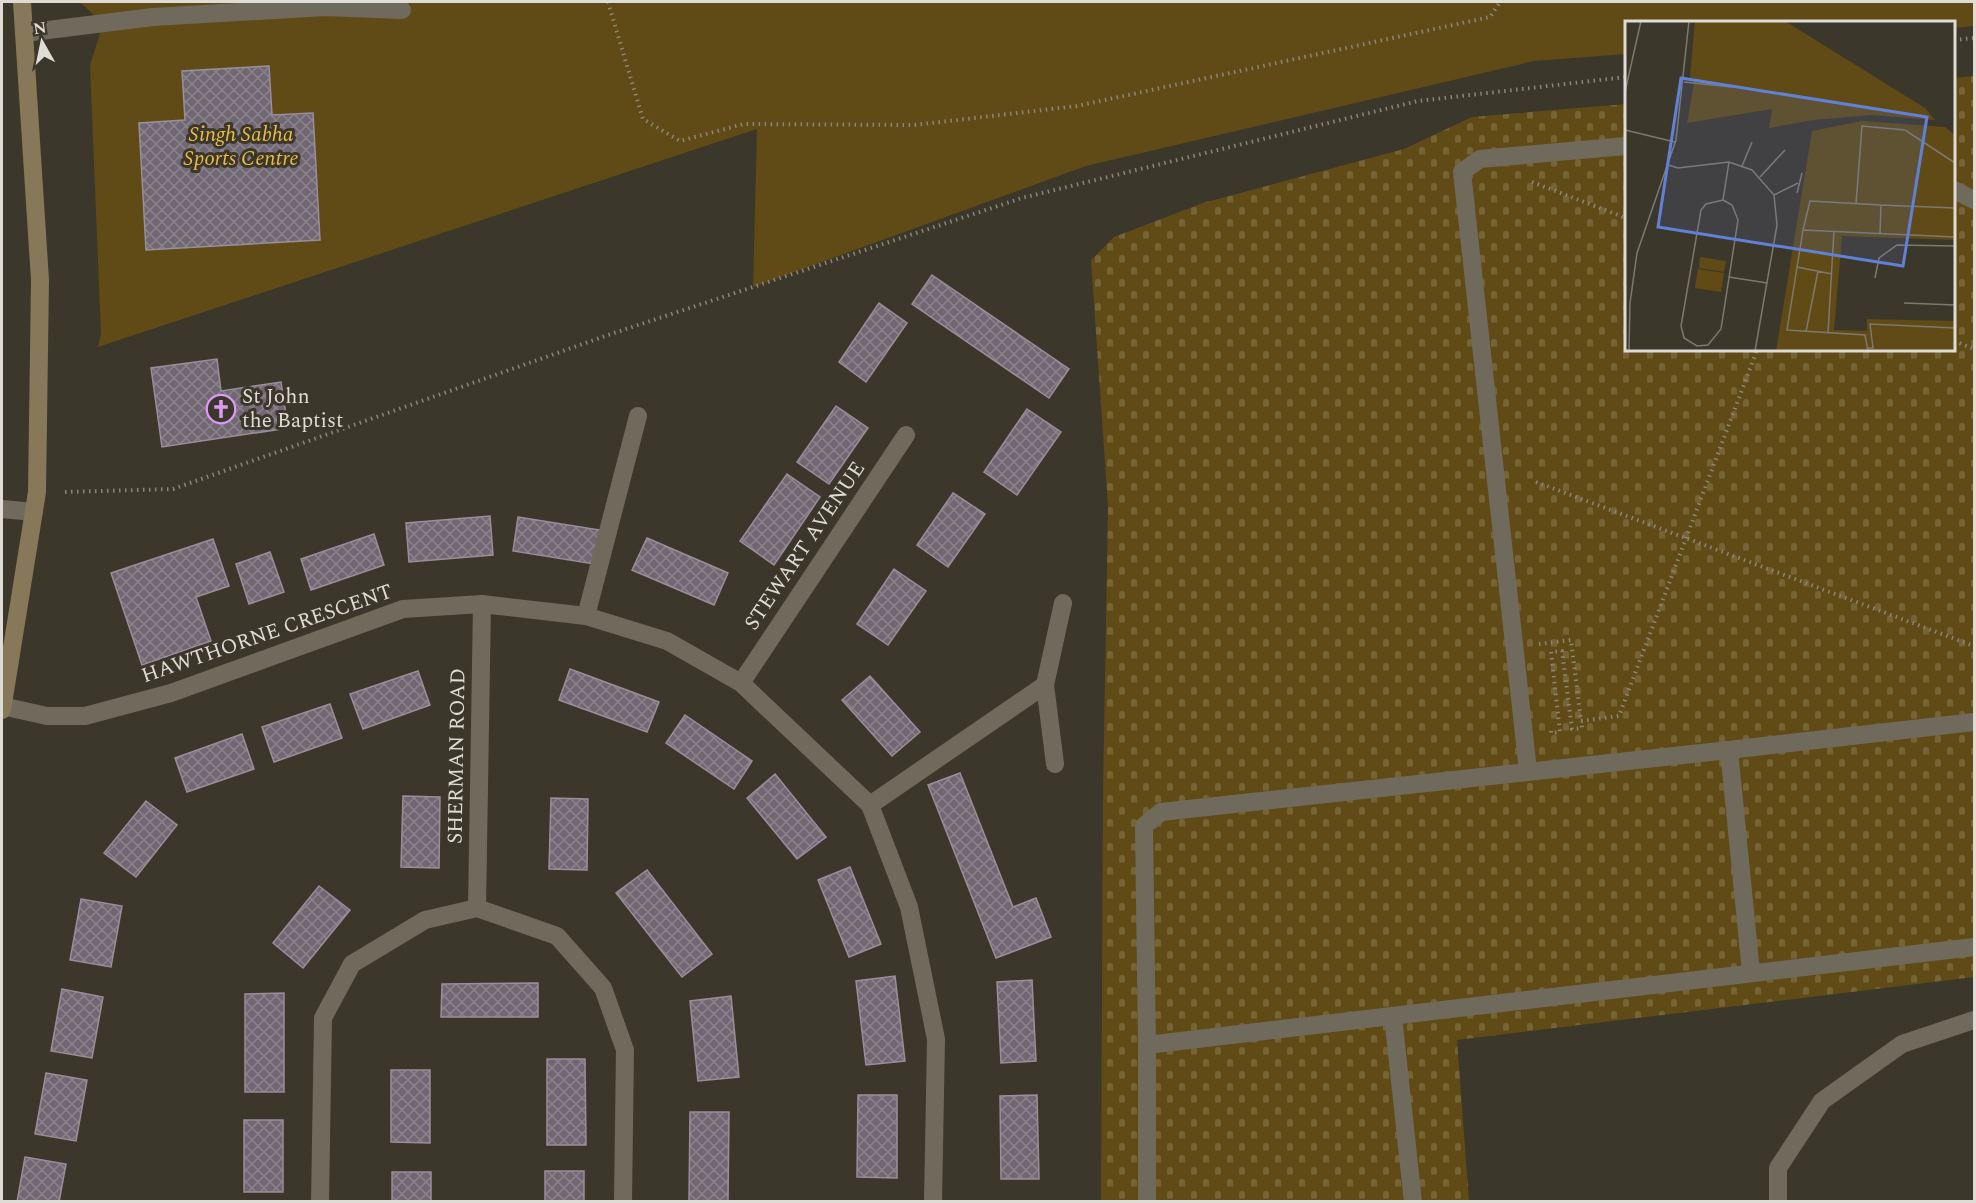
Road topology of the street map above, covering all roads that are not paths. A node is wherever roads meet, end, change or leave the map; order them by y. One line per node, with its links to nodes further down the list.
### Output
1 (21, 2): 3 (street)
2 (402, 10): 3 (street)
3 (24, 33): 10 (street)
4 (1625, 146): 20 (street)
5 (1955, 191): 6 (street)
6 (1974, 200)
7 (638, 416): 13 (street)
8 (906, 435): 14 (street, STEWART AVENUE)
9 (2, 509): 10 (street)
10 (34, 512): 16 (street)
11 (1063, 603): 15 (street)
12 (482, 604): 13 (street, HAWTHORNE CRESCENT); 16 (street, HAWTHORNE CRESCENT); 22 (street, SHERMAN ROAD)
13 (586, 616): 14 (street, HAWTHORNE CRESCENT)
14 (741, 683): 21 (street, HAWTHORNE CRESCENT)
15 (1045, 685): 19 (street); 21 (street)
16 (2, 708)
17 (1974, 722): 18 (street)
18 (1729, 750): 20 (street); 24 (street)
19 (1055, 764)
20 (1528, 771): 27 (street)
21 (870, 805): 30 (street, HAWTHORNE CRESCENT)
22 (477, 908): 28 (street); 29 (street)
23 (1974, 947): 24 (street)
24 (1751, 972): 25 (street)
25 (1393, 1016): 27 (street); 32 (street)
26 (1974, 1020): 33 (street)
27 (1147, 1045): 31 (street)
28 (320, 1202)
29 (623, 1202)
30 (933, 1202)
31 (1147, 1202)
32 (1413, 1202)
33 (1778, 1202)

